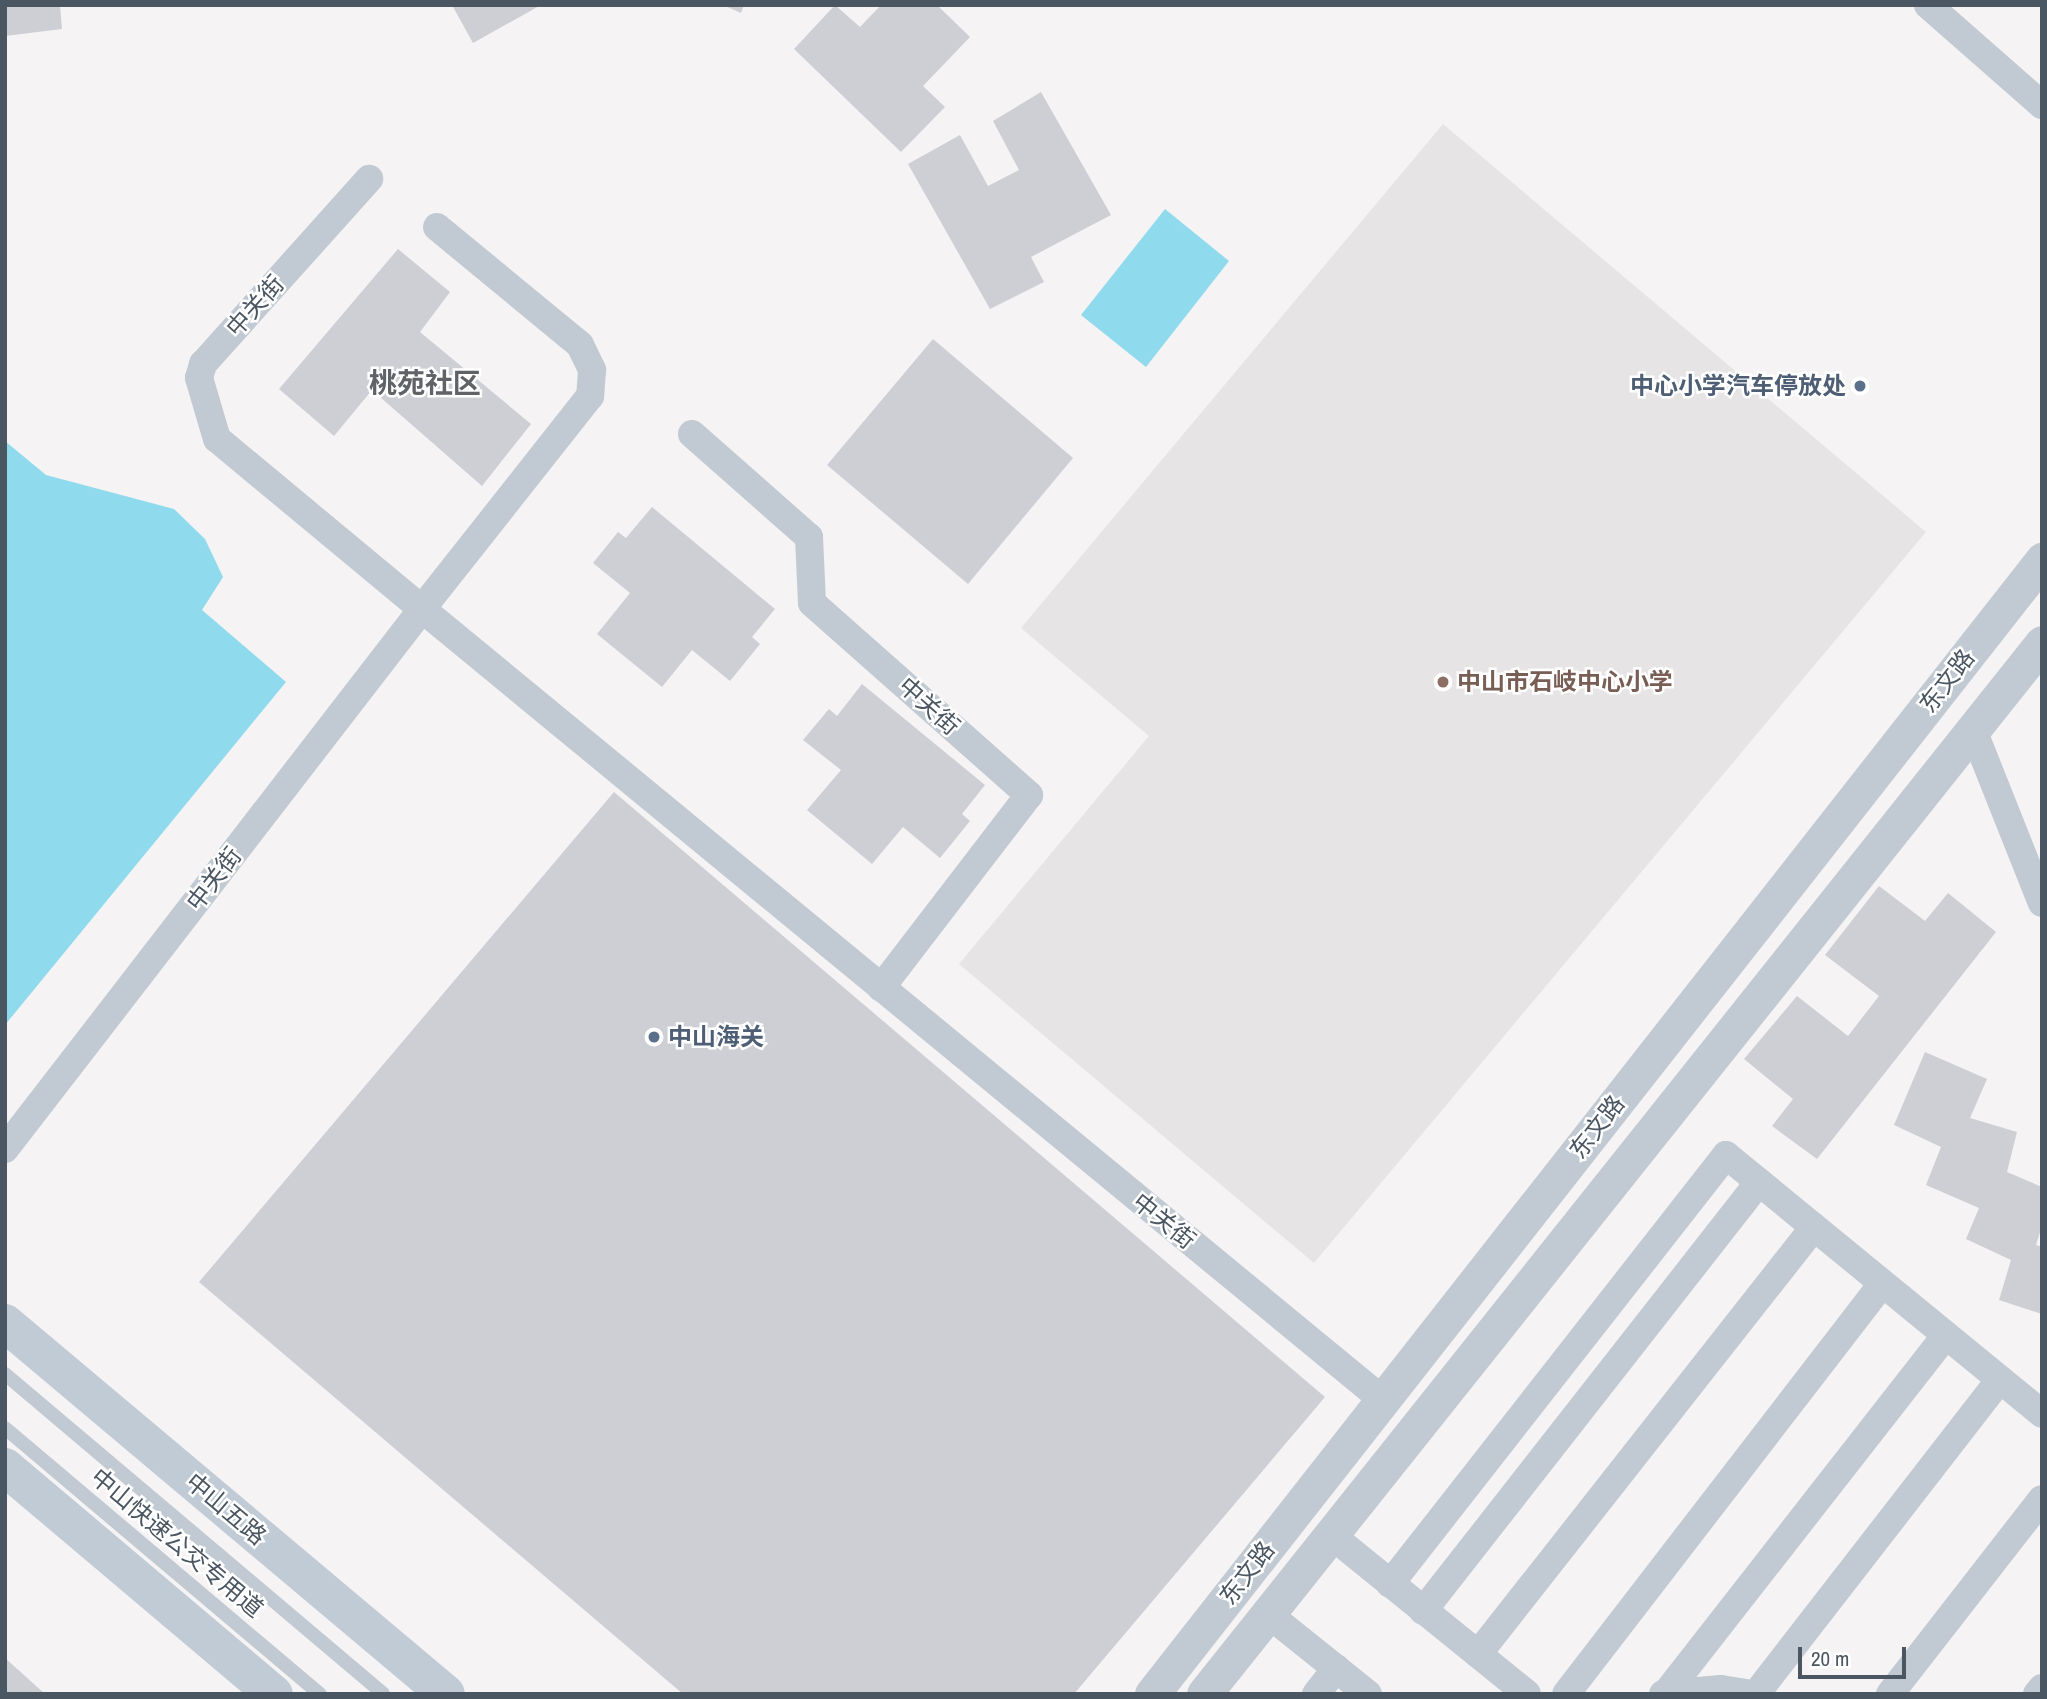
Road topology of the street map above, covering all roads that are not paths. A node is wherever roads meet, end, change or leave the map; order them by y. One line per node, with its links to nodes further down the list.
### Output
1 (1928, 5): 2 (street)
2 (2042, 105)
3 (369, 179): 7 (street, 中关街)
4 (437, 227): 7 (street, 中关街)
5 (692, 434): 11 (street, 中关街)
6 (2042, 560): 20 (street, 东文路)
7 (422, 609): 11 (street, 中关街); 12 (street, 中关街)
8 (2042, 643): 9 (street, 东文路)
9 (1973, 730): 10 (street); 25 (street, 东文路)
10 (2042, 903)
11 (881, 988): 20 (street, 中关街)
12 (5, 1149)
13 (1759, 1182): 14 (street); 26 (street); 27 (street)
14 (1814, 1227): 15 (street); 29 (street)
15 (1882, 1284): 17 (street); 42 (street)
16 (5, 1323): 36 (main road, 中山五路)
17 (1945, 1336): 19 (street); 32 (street)
18 (5, 1374): 35 (lane, 中山快速公交专用道)
19 (2000, 1380): 21 (street); 43 (street)
20 (1383, 1400): 37 (street, 东文路)
21 (2042, 1414)
22 (5, 1428): 34 (lane, 中山快速公交专用道)
23 (5, 1467): 33 (main road)
24 (2042, 1499): 44 (street)
25 (1331, 1535): 26 (street); 28 (street, 东文路)
26 (1391, 1584): 27 (street)
27 (1423, 1611): 29 (street)
28 (1268, 1614): 30 (street); 38 (street, 东文路)
29 (1478, 1654): 41 (street)
30 (1336, 1668): 39 (street); 40 (street)
31 (2042, 1688): 45 (street)
32 (1665, 1693): 43 (street)
33 (274, 1694)
34 (320, 1694)
35 (383, 1694)
36 (446, 1694)
37 (1152, 1694)
38 (1204, 1694)
39 (1316, 1694)
40 (1368, 1694)
41 (1527, 1694)
42 (1566, 1694)
43 (1755, 1694)
44 (1890, 1694)
45 (2037, 1694)

